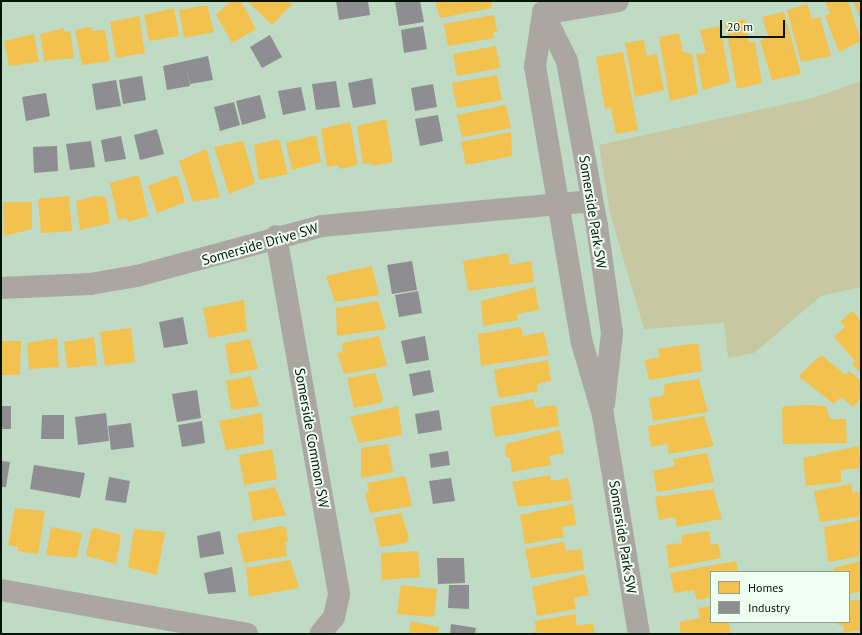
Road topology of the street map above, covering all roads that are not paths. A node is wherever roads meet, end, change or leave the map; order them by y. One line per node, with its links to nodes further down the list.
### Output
1 (618, 1): 2 (street)
2 (542, 8): 3 (street, Somerside Park SW); 4 (street, Somerside Park SW)
3 (592, 201): 4 (street, Somerside Drive SW); 7 (street, Somerside Park SW)
4 (558, 204): 5 (street, Somerside Drive SW); 7 (street, Somerside Park SW)
5 (276, 236): 6 (street, Somerside Drive SW); 10 (street, Somerside Common SW)
6 (1, 288)
7 (603, 415): 11 (street, Somerside Park SW)
8 (1, 590): 9 (street)
9 (247, 634)
10 (320, 634)
11 (639, 634)

